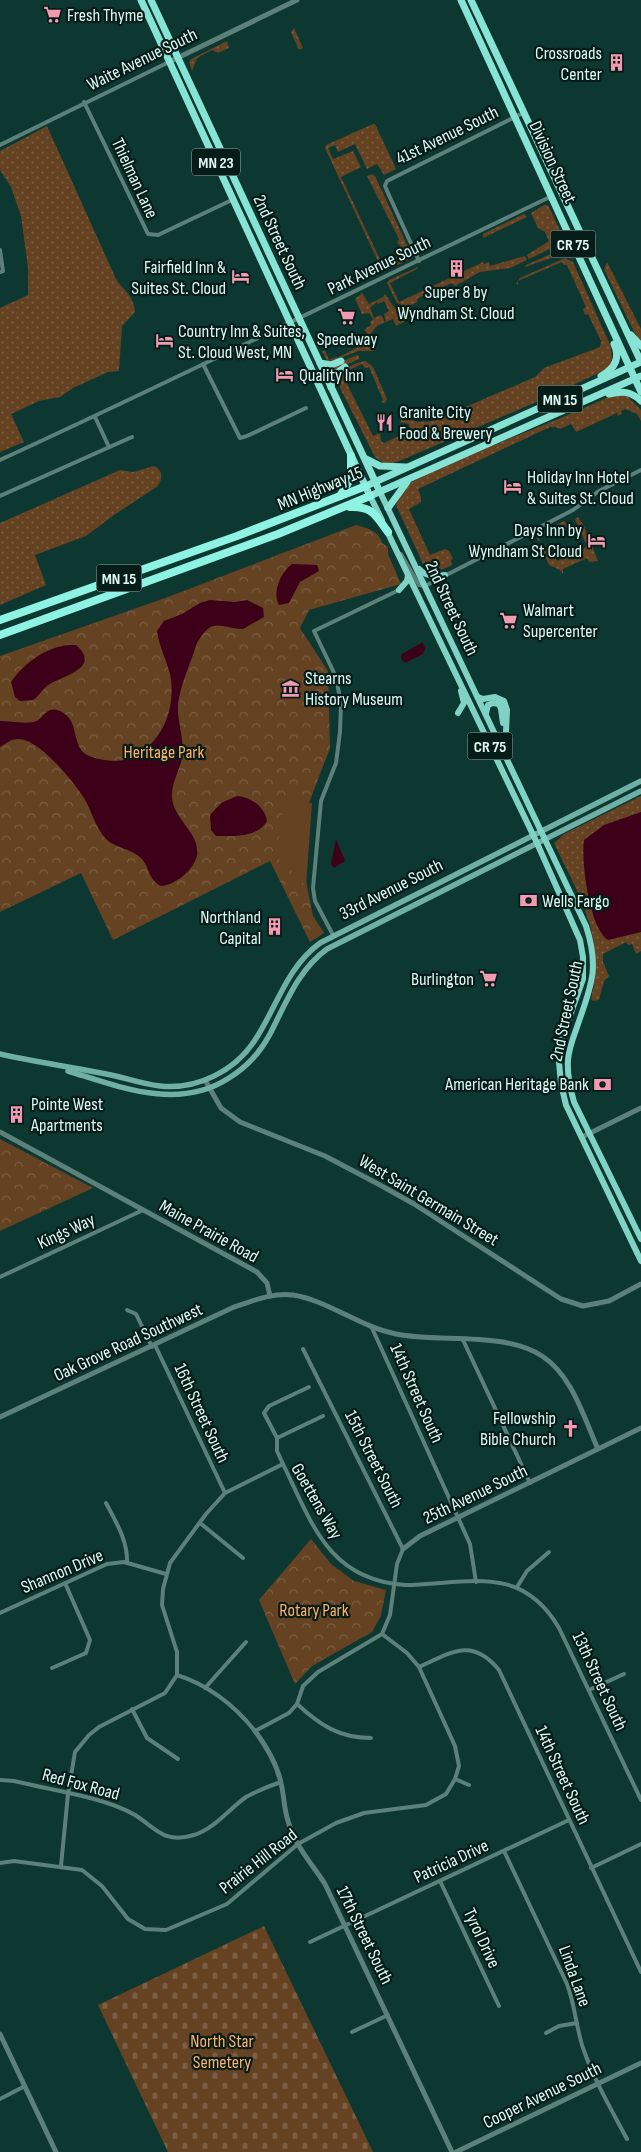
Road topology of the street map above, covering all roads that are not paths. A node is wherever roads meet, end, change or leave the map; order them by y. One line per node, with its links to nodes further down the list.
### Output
1 (141, 0): 7 (highway, 2nd Street South / MN 23)
2 (151, 0): 6 (highway, 2nd Street South / MN 23)
3 (297, 0): 6 (street, Waite Avenue South)
4 (461, 0): 10 (highway, Division Street / CR 75)
5 (471, 0): 9 (highway, Division Street / CR 75)
6 (178, 57): 7 (street, Waite Avenue South); 18 (highway, 2nd Street South / MN 23)
7 (169, 62): 8 (street, Waite Avenue South); 13 (highway, 2nd Street South / MN 23)
8 (84, 102): 11 (street, Waite Avenue South); 13 (street, Thielman Lane)
9 (524, 113): 10 (street, 41st Avenue South); 20 (highway, Division Street / CR 75)
10 (515, 117): 12 (highway, Division Street / CR 75); 15 (street, 41st Avenue South)
11 (0, 145)
12 (552, 196): 15 (street, Park Avenue South); 17 (highway, Division Street / CR 75)
13 (234, 199): 19 (highway, 2nd Street South / MN 23)
14 (0, 250): 16 (street)
15 (419, 261): 18 (street, Park Avenue South)
16 (0, 272)
17 (599, 302): 25 (highway, Division Street / CR 75); 28 (highway)
18 (300, 319): 19 (street, Park Avenue South); 23 (highway, 2nd Street South / MN 23)
19 (292, 323): 24 (street, Park Avenue South); 36 (highway, 2nd Street South / MN 23)
20 (626, 329): 21 (highway); 22 (highway, Division Street / CR 75)
21 (641, 346)
22 (641, 362): 25 (highway, MN Highway 15 / MN 15)
23 (320, 363): 27 (highway, 2nd Street South / MN 23); 27 (highway)
24 (203, 364): 32 (street); 33 (street, Park Avenue South)
25 (630, 367): 26 (highway, Division Street); 28 (highway, MN Highway 15 / MN 15)
26 (638, 377): 29 (highway, Division Street); 30 (highway, MN Highway 15 / MN 15)
27 (331, 387): 37 (highway, 2nd Street South / MN 23)
28 (584, 388): 39 (highway, MN Highway 15 / MN 15)
29 (641, 392)
30 (599, 395): 31 (highway); 41 (highway, MN Highway 15 / MN 15)
31 (641, 401)
32 (306, 408)
33 (95, 417): 35 (street); 38 (street, Park Avenue South)
34 (132, 437): 35 (street)
35 (109, 448): 45 (street)
36 (351, 456): 43 (highway, MN 23); 46 (highway)
37 (364, 458): 39 (highway); 42 (highway, 2nd Street South / CR 75)
38 (0, 460)
39 (409, 467): 42 (highway, MN Highway 15 / MN 15)
40 (641, 470): 54 (street)
41 (411, 478): 44 (highway, MN Highway 15 / MN 15); 49 (highway)
42 (376, 482): 43 (highway, MN Highway 15 / MN 15); 44 (highway, 2nd Street South / CR 75)
43 (366, 486): 46 (highway, MN Highway 15 / MN 15); 47 (highway, MN 23)
44 (380, 492): 47 (highway, MN Highway 15 / MN 15); 49 (main road, 2nd Street South / CR 75)
45 (0, 496)
46 (340, 496): 58 (highway, MN Highway 15 / MN 15)
47 (370, 496): 48 (highway, MN Highway 15 / MN 15); 50 (main road, 2nd Street South / CR 75)
48 (343, 507): 50 (highway); 59 (highway, MN Highway 15 / MN 15)
49 (388, 508): 52 (main road, 2nd Street South / CR 75)
50 (388, 532): 51 (main road, 2nd Street South / CR 75)
51 (398, 551): 53 (main road, 2nd Street South / CR 75); 55 (street)
52 (415, 565): 54 (main road); 55 (main road, 2nd Street South / CR 75)
53 (408, 574): 56 (main road); 57 (main road, 2nd Street South / CR 75)
54 (445, 575): 55 (street)
55 (425, 586): 61 (main road, 2nd Street South / CR 75)
56 (399, 590): 57 (main road); 70 (street)
57 (417, 592): 60 (main road, 2nd Street South / CR 75)
58 (0, 620)
59 (0, 635)
60 (458, 679): 63 (main road, 2nd Street South / CR 75); 63 (main road)
61 (478, 696): 62 (main road, 2nd Street South / CR 75); 62 (main road)
62 (486, 713): 66 (main road, 2nd Street South / CR 75)
63 (477, 719): 67 (main road, 2nd Street South / CR 75)
64 (641, 781): 66 (main road, 33rd Avenue South)
65 (641, 791): 68 (main road, 33rd Avenue South)
66 (541, 830): 67 (main road, 33rd Avenue South); 68 (main road, 2nd Street South / CR 75)
67 (533, 835): 69 (main road, 2nd Street South / CR 75); 70 (main road, 33rd Avenue South)
68 (546, 839): 69 (main road, 33rd Avenue South); 77 (main road, 2nd Street South / CR 75)
69 (537, 844): 74 (main road, 33rd Avenue South); 78 (main road, 2nd Street South / CR 75)
70 (333, 935): 73 (main road, 33rd Avenue South)
71 (0, 1054): 72 (main road)
72 (51, 1066): 73 (main road); 74 (main road)
73 (205, 1080): 74 (street, West Saint Germain Street)
74 (208, 1089): 83 (street, West Saint Germain Street)
75 (641, 1108): 77 (street)
76 (0, 1132): 79 (street, Maine Prairie Road)
77 (590, 1133): 78 (street); 80 (main road, 2nd Street South / CR 75)
78 (582, 1137): 81 (main road, 2nd Street South / CR 75)
79 (143, 1210): 82 (street, Kings Way); 84 (street, Maine Prairie Road)
80 (641, 1239)
81 (641, 1261)
82 (0, 1276)
83 (641, 1284)
84 (270, 1296): 86 (street); 88 (street, Oak Grove Road Southwest)
85 (127, 1310): 88 (street, 16th Street South)
86 (372, 1328): 87 (street); 100 (street, 14th Street South)
87 (463, 1340): 95 (street); 97 (street)
88 (154, 1346): 92 (street, Oak Grove Road Southwest); 98 (street, 16th Street South)
89 (303, 1348): 102 (street, 15th Street South)
90 (309, 1387): 94 (street)
91 (323, 1416): 94 (street)
92 (0, 1417)
93 (641, 1428): 95 (street, 25th Avenue South)
94 (277, 1438): 96 (street)
95 (598, 1449): 97 (street, 25th Avenue South)
96 (282, 1464): 98 (street, Goettens Way); 109 (street, Goettens Way)
97 (530, 1483): 100 (street, 25th Avenue South)
98 (225, 1493): 101 (street, Goettens Way)
99 (106, 1503): 105 (street)
100 (459, 1518): 102 (street, 25th Avenue South); 107 (street, 14th Street South)
101 (200, 1523): 104 (street); 106 (street, Goettens Way)
102 (404, 1549): 109 (street)
103 (549, 1552): 110 (street)
104 (243, 1558)
105 (127, 1563): 106 (street, Shannon Drive); 108 (street, Shannon Drive)
106 (166, 1574): 117 (street, Goettens Way)
107 (476, 1582): 109 (street, Goettens Way); 110 (street, Goettens Way)
108 (65, 1583): 111 (street, Shannon Drive); 115 (street)
109 (394, 1585): 112 (street)
110 (517, 1587): 119 (street, 13th Street South)
111 (0, 1613)
112 (382, 1634): 114 (street); 120 (street)
113 (246, 1642): 118 (street)
114 (420, 1666): 125 (street); 131 (street, 14th Street South)
115 (52, 1668)
116 (624, 1674): 119 (street)
117 (177, 1675): 118 (street); 121 (street)
118 (205, 1688): 122 (street)
119 (589, 1690): 130 (street, 13th Street South)
120 (297, 1704): 122 (street); 123 (street)
121 (132, 1709): 124 (street); 129 (street)
122 (255, 1731): 127 (street, 17th Street South)
123 (371, 1738)
124 (178, 1759)
125 (455, 1779): 128 (street); 132 (street, Prairie Hill Road)
126 (0, 1780): 129 (street, Red Fox Road)
127 (281, 1782): 129 (street, Red Fox Road); 132 (street, 17th Street South)
128 (469, 1785)
129 (68, 1794): 136 (street)
130 (641, 1800)
131 (569, 1820): 134 (street, Patricia Drive); 137 (street, 14th Street South)
132 (298, 1844): 136 (street, Prairie Hill Road); 139 (street, 17th Street South)
133 (641, 1844): 137 (street)
134 (504, 1851): 138 (street, Patricia Drive); 144 (street, Linda Lane)
135 (0, 1863): 136 (street, Prairie Hill Road)
136 (61, 1866)
137 (591, 1868): 141 (street, 14th Street South)
138 (440, 1881): 139 (street, Patricia Drive); 142 (street, Tyrol Drive)
139 (345, 1926): 140 (street, Patricia Drive); 143 (street, 17th Street South)
140 (310, 1942)
141 (641, 1972)
142 (499, 2006)
143 (388, 2015): 145 (street); 154 (street, 17th Street South)
144 (577, 2023): 146 (street); 149 (street, Linda Lane)
145 (352, 2032)
146 (546, 2033)
147 (0, 2034): 150 (street)
148 (641, 2063): 149 (street, Cooper Avenue South)
149 (597, 2084): 152 (street, Linda Lane); 155 (street, Cooper Avenue South)
150 (25, 2086): 151 (street); 153 (street)
151 (0, 2099)
152 (626, 2139)
153 (56, 2152)
154 (452, 2152)
155 (456, 2152)

